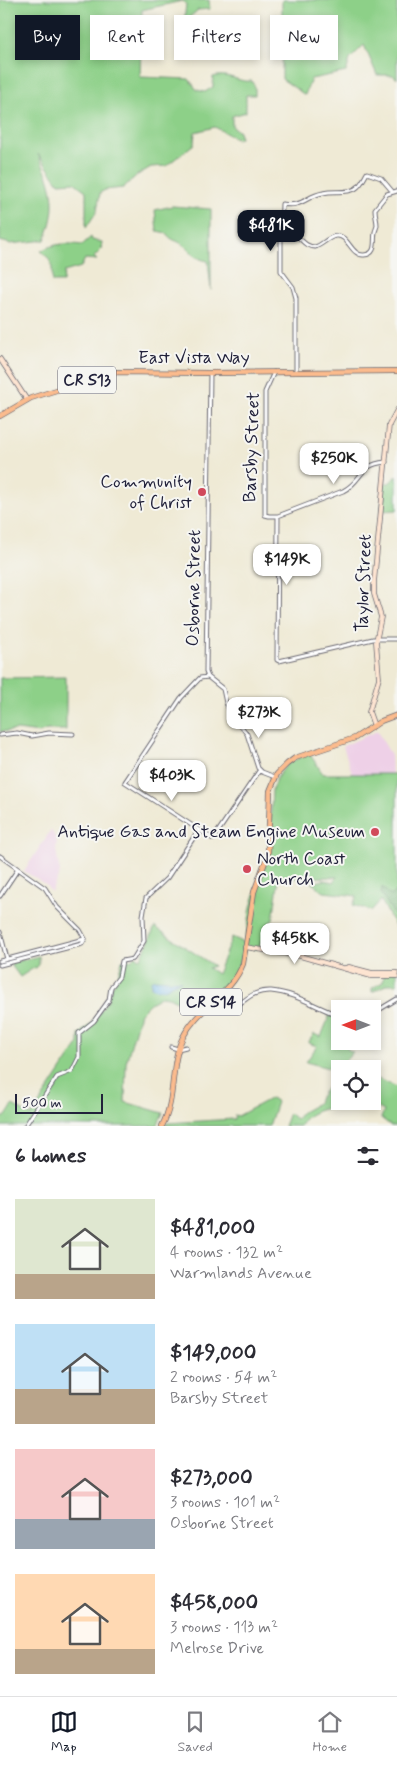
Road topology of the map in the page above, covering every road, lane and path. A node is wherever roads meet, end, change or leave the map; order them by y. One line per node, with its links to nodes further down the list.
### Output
1 (397, 190): 2 (street)
2 (392, 191): 3 (street); 3 (street)
3 (281, 236): 6 (street)
4 (0, 359): 9 (main road)
5 (274, 371): 6 (main road, East Vista Way / CR S13); 8 (main road, East Vista Way / CR S13); 13 (street, Barsby Street)
6 (296, 371): 7 (main road, East Vista Way / CR S13)
7 (397, 371)
8 (210, 373): 9 (main road, East Vista Way / CR S13); 16 (street, Osborne Street)
9 (27, 400): 11 (main road, East Vista Way / CR S13)
10 (397, 410): 12 (main road, Taylor Street)
11 (0, 416)
12 (386, 462): 13 (street); 14 (main road, Taylor Street)
13 (278, 516): 14 (street, Barsby Street)
14 (376, 640): 15 (street); 18 (main road, Taylor Street)
15 (397, 640)
16 (208, 677): 21 (street); 23 (street)
17 (397, 715): 18 (main road)
18 (374, 726): 22 (main road)
19 (73, 734): 20 (street)
20 (0, 735)
21 (259, 771): 22 (street); 23 (street)
22 (275, 777): 28 (main road, CR S14)
23 (198, 830): 38 (street)
24 (0, 856): 25 (street)
25 (18, 869): 26 (street); 29 (street)
26 (0, 896)
27 (0, 932): 29 (street)
28 (245, 948): 31 (main road); 33 (main road, CR S14)
29 (7, 961): 30 (street)
30 (0, 963)
31 (397, 975)
32 (397, 999): 34 (street)
33 (208, 1003): 35 (street); 37 (main road, CR S14)
34 (381, 1009)
35 (331, 1012)
36 (186, 1047): 37 (street)
37 (175, 1048): 39 (main road, CR S14)
38 (25, 1126)
39 (161, 1126)

